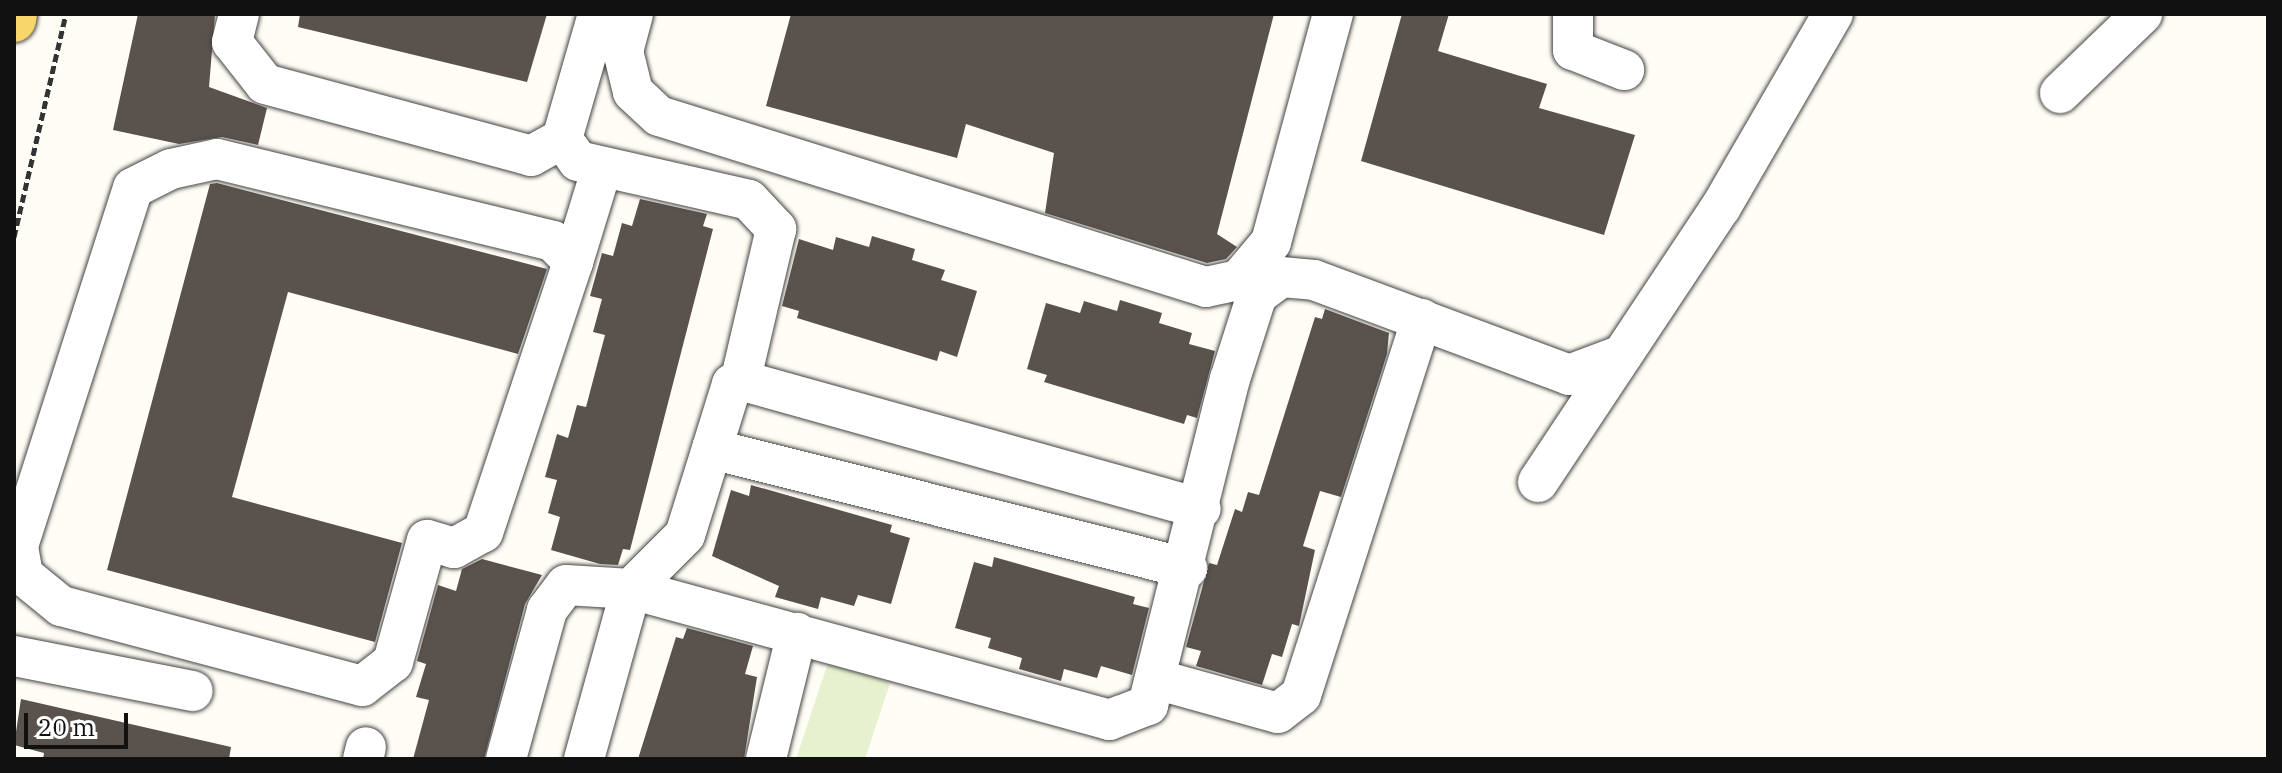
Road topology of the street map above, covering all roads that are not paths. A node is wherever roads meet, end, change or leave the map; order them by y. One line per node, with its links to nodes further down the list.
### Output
1 (15, 14): 9 (main road)
2 (239, 14): 12 (lane)
3 (598, 14): 12 (lane)
4 (633, 14): 5 (lane)
5 (1333, 14)
6 (1573, 14): 10 (lane)
7 (1833, 14): 16 (lane)
8 (2142, 14): 11 (lane)
9 (14, 20)
10 (1624, 70)
11 (2060, 93)
12 (562, 139): 13 (lane)
13 (602, 168): 14 (lane); 17 (lane)
14 (573, 262): 19 (lane); 19 (lane)
15 (1422, 319): 16 (lane); 21 (lane); 26 (lane)
16 (1622, 355): 20 (lane)
17 (740, 382): 18 (lane); 21 (lane)
18 (712, 449): 22 (lane); 23 (lane)
19 (28, 471)
20 (1538, 482)
21 (1201, 509): 22 (lane)
22 (1187, 568): 26 (lane)
23 (631, 589): 24 (lane); 28 (lane); 29 (lane)
24 (797, 633): 26 (lane); 30 (lane)
25 (14, 656): 27 (lane)
26 (1159, 680)
27 (193, 691)
28 (506, 759)
29 (584, 759)
30 (766, 759)

